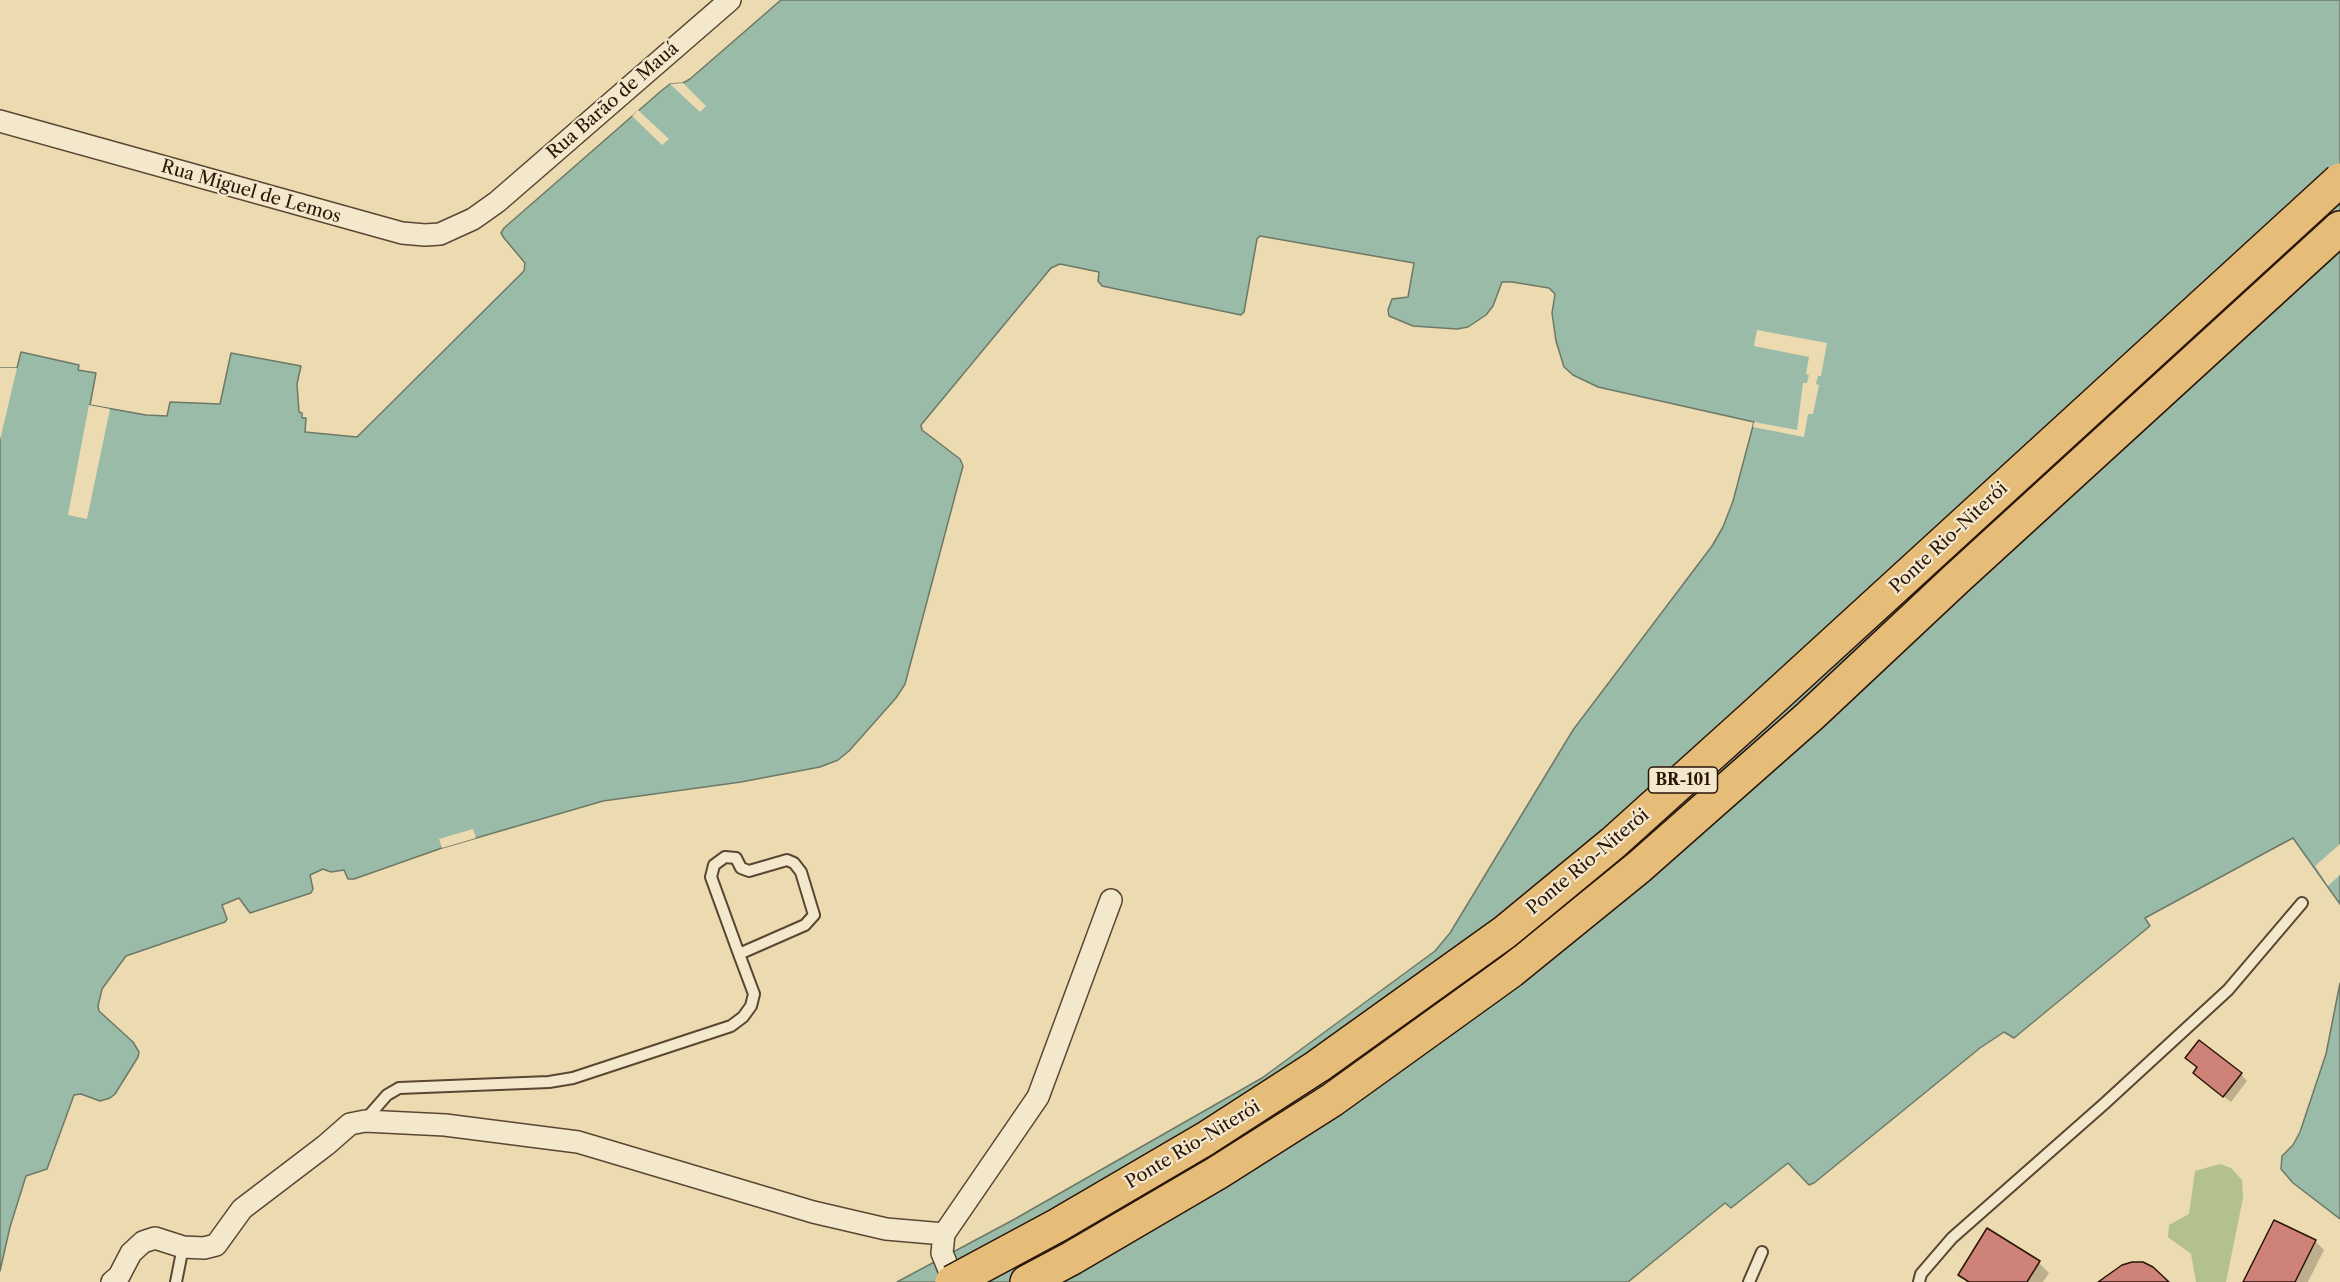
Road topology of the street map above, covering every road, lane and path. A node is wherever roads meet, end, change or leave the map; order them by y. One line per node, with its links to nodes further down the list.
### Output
1 (729, 0): 4 (street, Rua Barão de Mauá)
2 (0, 122): 4 (street, Rua Miguel de Lemos)
3 (2340, 180): 12 (highway, Ponte Rio-Niterói / BR-101, bridge)
4 (497, 202)
5 (2340, 228): 15 (highway, Ponte Rio-Niterói / BR-101)
6 (1111, 900): 12 (street)
7 (2302, 903): 17 (lane)
8 (739, 954): 8 (lane); 9 (lane)
9 (365, 1121): 10 (street); 12 (street)
10 (183, 1247): 13 (street); 14 (lane)
11 (1762, 1252): 16 (lane)
12 (948, 1263)
13 (112, 1282)
14 (176, 1282)
15 (1027, 1282)
16 (1749, 1282)
17 (1919, 1282)

